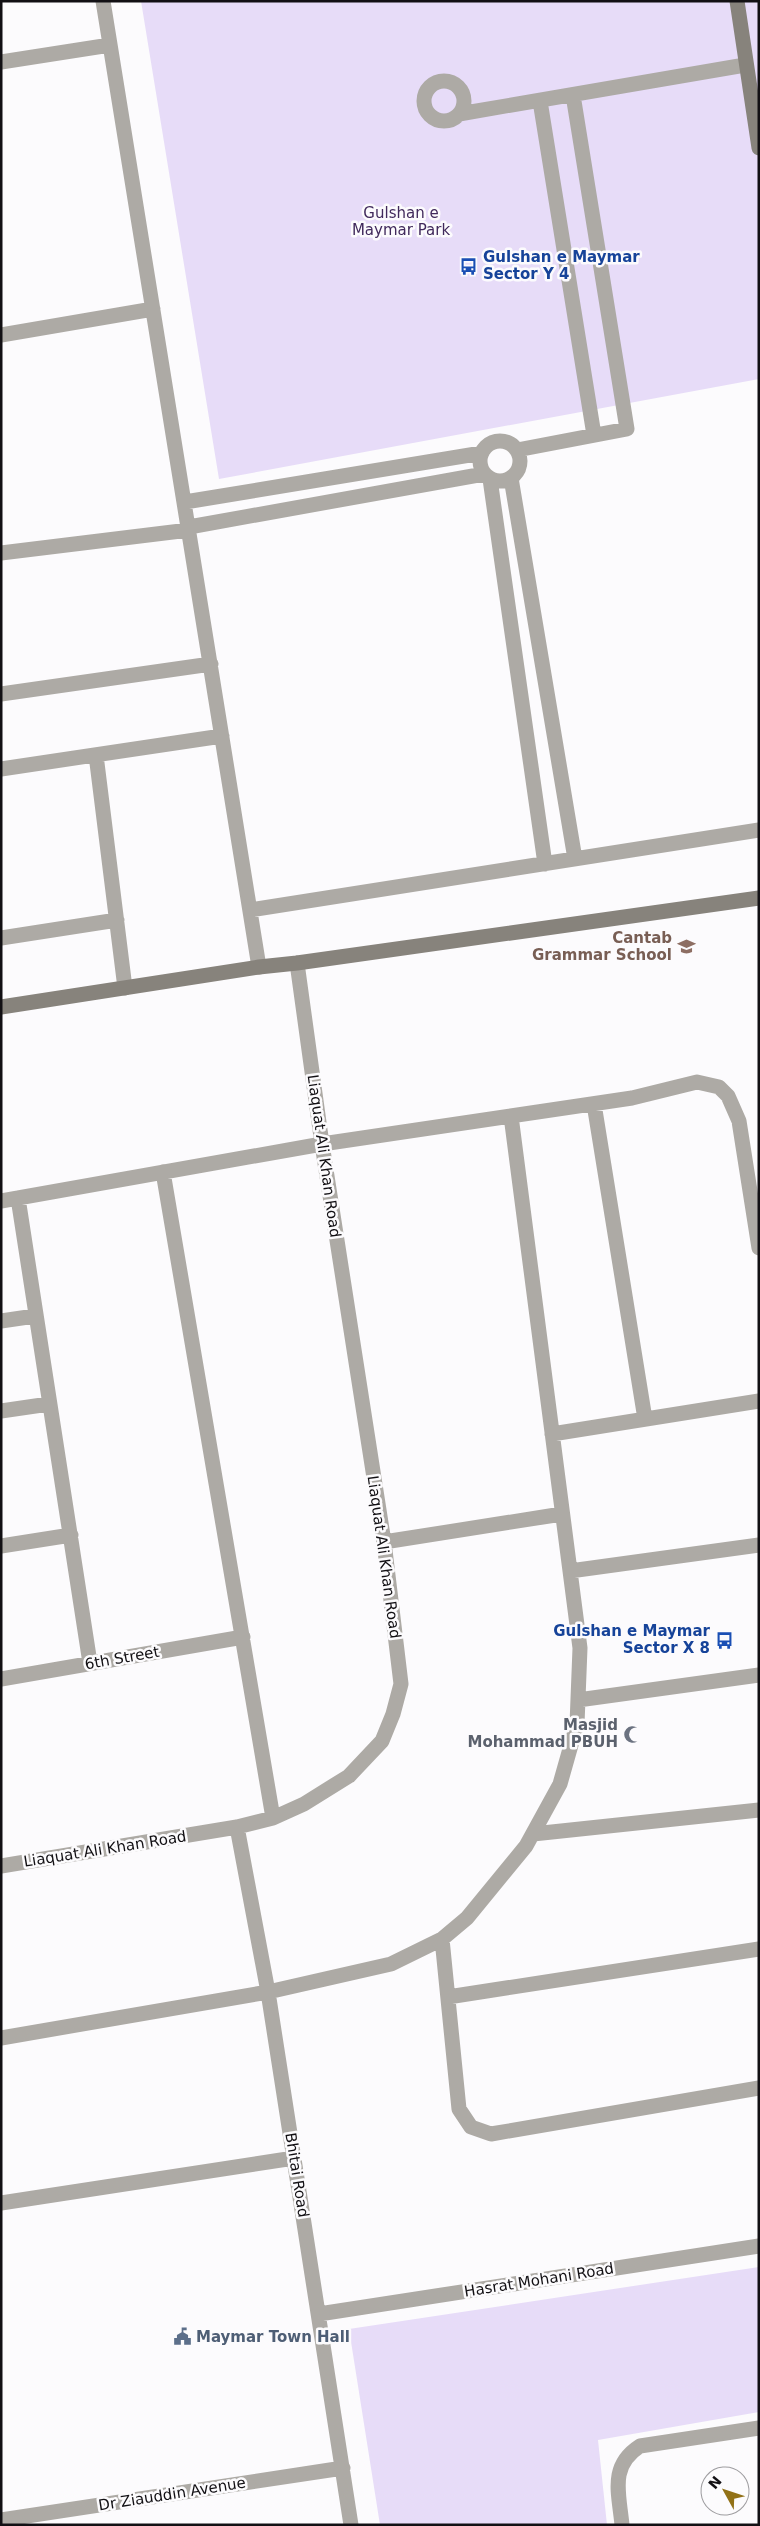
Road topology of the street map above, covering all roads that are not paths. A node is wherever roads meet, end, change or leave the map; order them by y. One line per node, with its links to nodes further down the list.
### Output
1 (103, 1): 3 (street)
2 (737, 1): 5 (street)
3 (110, 45): 4 (street); 10 (street)
4 (1, 62)
5 (746, 65): 6 (street); 9 (street)
6 (573, 95): 7 (street); 12 (street)
7 (540, 101): 8 (street); 12 (street)
8 (459, 114)
9 (759, 148)
10 (153, 309): 11 (street); 17 (street)
11 (1, 335)
12 (594, 435): 13 (street)
13 (517, 450): 14 (street); 16 (street)
14 (482, 453): 15 (street); 17 (street)
15 (487, 476): 16 (street); 18 (street); 27 (street)
16 (512, 478): 26 (street)
17 (185, 502): 18 (street)
18 (189, 528): 19 (street); 20 (street)
19 (1, 553)
20 (211, 664): 21 (street); 22 (street)
21 (1, 694)
22 (222, 736): 23 (street); 29 (street)
23 (96, 755): 24 (street); 30 (street)
24 (1, 769)
25 (759, 830): 26 (street)
26 (575, 859): 27 (street)
27 (544, 864): 29 (street)
28 (759, 898): 32 (street)
29 (250, 910): 33 (street)
30 (117, 920): 31 (street); 34 (street)
31 (1, 938)
32 (297, 964): 33 (street); 38 (street, Liaquat Ali Khan Road)
33 (259, 967): 34 (street)
34 (125, 988): 35 (street)
35 (1, 1007)
36 (594, 1104): 37 (street); 42 (street); 48 (street)
37 (511, 1116): 38 (street); 49 (street)
38 (322, 1144): 39 (street); 52 (street, Liaquat Ali Khan Road)
39 (163, 1172): 40 (street); 56 (street)
40 (18, 1198): 41 (street); 43 (street)
41 (1, 1201)
42 (759, 1248)
43 (35, 1316): 44 (street); 46 (street)
44 (1, 1321)
45 (759, 1401): 48 (street)
46 (49, 1404): 47 (street); 51 (street)
47 (1, 1411)
48 (645, 1420): 49 (street)
49 (552, 1434): 50 (street)
50 (562, 1514): 52 (street); 55 (street)
51 (70, 1535): 53 (street); 57 (street)
52 (384, 1542): 62 (street, Liaquat Ali Khan Road)
53 (1, 1546)
54 (759, 1546): 55 (street)
55 (570, 1571): 60 (street)
56 (243, 1637): 57 (street, 6th Street); 62 (street)
57 (90, 1664): 59 (street, 6th Street)
58 (759, 1675): 60 (street)
59 (1, 1679)
60 (578, 1700): 64 (street)
61 (759, 1810): 64 (street)
62 (274, 1818): 63 (street, Liaquat Ali Khan Road)
63 (237, 1827): 65 (street, Liaquat Ali Khan Road); 68 (street, Bhitai Road)
64 (533, 1834): 66 (street)
65 (1, 1866)
66 (442, 1939): 68 (street); 69 (street)
67 (759, 1949): 69 (street)
68 (268, 1992): 70 (street); 72 (street, Bhitai Road)
69 (448, 1997): 71 (street)
70 (1, 2038)
71 (759, 2088)
72 (294, 2158): 73 (street); 75 (street, Bhitai Road)
73 (1, 2203)
74 (759, 2246): 75 (street, Hasrat Mohani Road)
75 (319, 2314): 77 (street, Bhitai Road)
76 (759, 2428): 80 (street)
77 (343, 2468): 78 (street, Dr Ziauddin Avenue); 79 (street, Bhitai Road)
78 (1, 2520)
79 (352, 2525)
80 (622, 2525)

